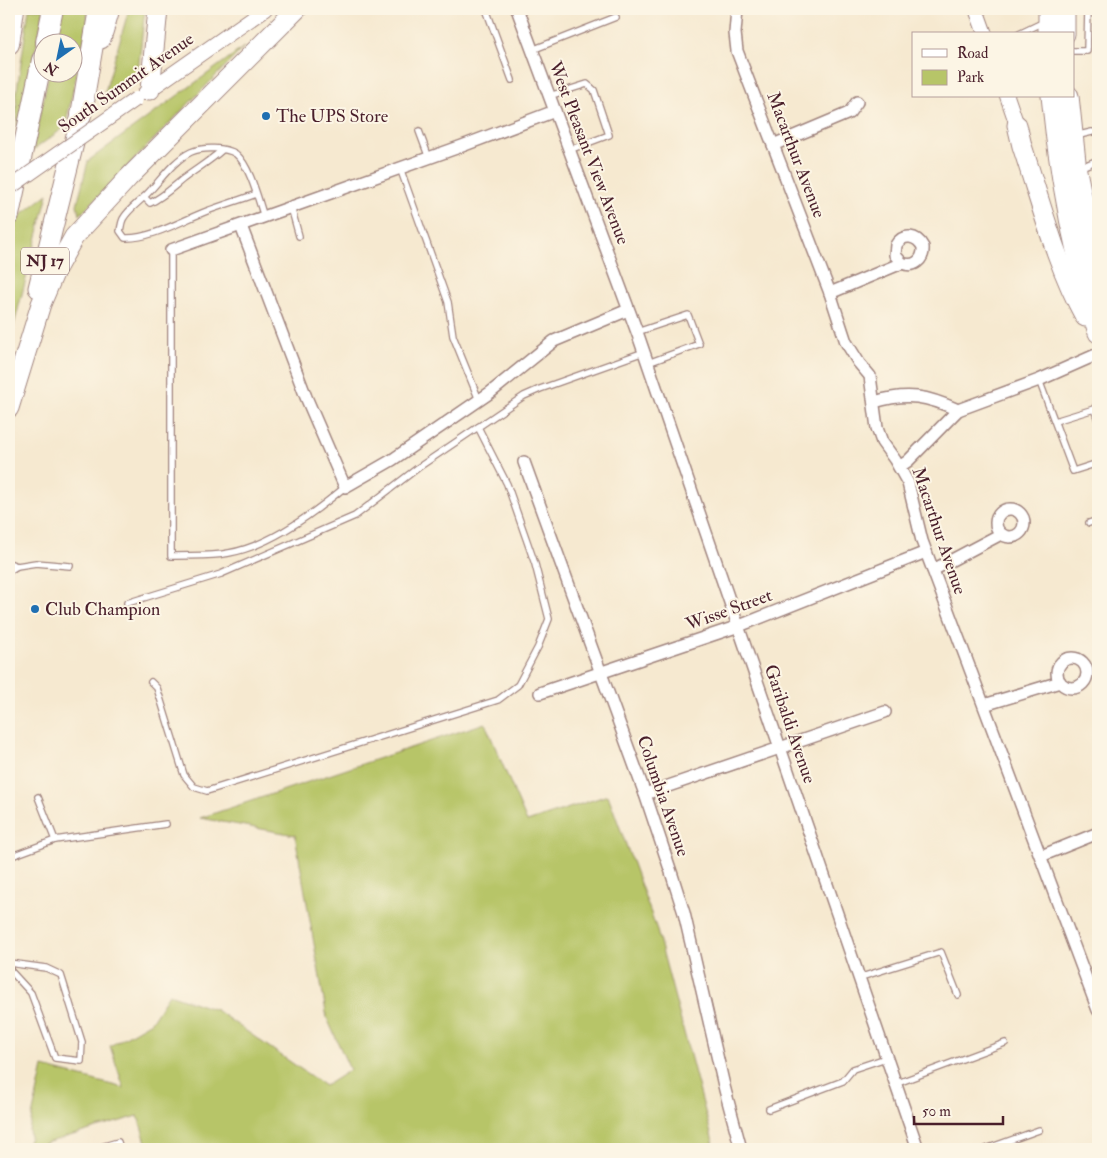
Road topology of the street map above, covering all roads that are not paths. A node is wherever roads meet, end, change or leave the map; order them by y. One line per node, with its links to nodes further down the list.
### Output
1 (14, 9): 20 (highway)
2 (54, 9): 16 (highway)
3 (99, 9): 32 (highway)
4 (110, 9): 32 (highway, NJ 17)
5 (158, 9): 25 (highway)
6 (265, 9): 25 (street, South Summit Avenue)
7 (297, 9): 67 (highway)
8 (486, 9): 23 (lane)
9 (517, 9): 21 (street, West Pleasant View Avenue)
10 (737, 9): 37 (street, Macarthur Avenue)
11 (976, 9): 17 (street)
12 (1065, 9): 19 (highway)
13 (1088, 9): 22 (lane)
14 (616, 17): 21 (lane)
15 (1048, 21): 18 (lane)
16 (48, 32)
17 (984, 32)
18 (1023, 32)
19 (1065, 32)
20 (9, 44)
21 (532, 50): 26 (street, West Pleasant View Avenue)
22 (1074, 51)
23 (512, 80)
24 (37, 82): 48 (highway)
25 (143, 94): 44 (street, South Summit Avenue, bridge)
26 (549, 96): 31 (street, West Pleasant View Avenue); 39 (lane)
27 (1008, 98): 33 (street)
28 (1051, 98): 58 (highway)
29 (1068, 98): 36 (highway)
30 (857, 102): 37 (street)
31 (555, 111): 39 (street, West Pleasant View Avenue); 40 (street)
32 (81, 115): 67 (highway, NJ 17)
33 (1017, 126): 59 (highway)
34 (419, 131): 40 (lane)
35 (1092, 132): 36 (lane)
36 (1073, 137): 43 (highway)
37 (773, 145): 55 (street, Macarthur Avenue)
38 (222, 150): 45 (lane); 46 (lane); 46 (lane)
39 (569, 150): 56 (street, West Pleasant View Avenue)
40 (429, 158): 42 (street)
41 (1098, 160): 43 (lane)
42 (400, 168): 47 (street); 64 (lane)
43 (1077, 169): 54 (highway)
44 (9, 188)
45 (256, 194): 46 (lane); 49 (lane)
46 (144, 197)
47 (291, 207): 49 (street); 51 (lane)
48 (9, 215)
49 (264, 217): 50 (street)
50 (241, 226): 52 (street); 75 (street)
51 (300, 236)
52 (171, 250): 75 (lane)
53 (902, 263): 55 (street)
54 (1098, 273)
55 (830, 293): 65 (street, Macarthur Avenue)
56 (628, 310): 57 (street, Garibaldi Avenue); 64 (street)
57 (637, 332): 60 (street, Garibaldi Avenue); 62 (lane)
58 (1098, 333)
59 (1098, 341)
60 (644, 352): 62 (street, Garibaldi Avenue); 71 (lane)
61 (1098, 354): 63 (street)
62 (648, 363): 86 (street, Garibaldi Avenue)
63 (1039, 380): 68 (street); 70 (lane)
64 (479, 400): 75 (street)
65 (874, 402): 68 (street); 74 (street, Macarthur Avenue)
66 (1096, 406): 69 (lane); 70 (lane)
67 (9, 407)
68 (958, 410): 74 (street)
69 (1098, 420)
70 (1054, 422): 73 (lane)
71 (478, 427): 85 (lane); 88 (lane)
72 (524, 462): 87 (street, Columbia Avenue)
73 (1098, 463)
74 (899, 467): 79 (street, Macarthur Avenue)
75 (345, 487)
76 (1098, 520): 77 (lane)
77 (1089, 523)
78 (1001, 534): 83 (street)
79 (926, 552): 83 (street, Macarthur Avenue); 86 (street, Wisse Street)
80 (9, 563): 81 (lane)
81 (17, 566): 82 (lane); 84 (lane)
82 (70, 566)
83 (933, 570): 91 (street, Macarthur Avenue)
84 (9, 572)
85 (127, 603)
86 (739, 626): 87 (street, Wisse Street); 93 (street, Garibaldi Avenue)
87 (600, 673): 90 (street, Wisse Street); 94 (street, Columbia Avenue)
88 (152, 682)
89 (1060, 682): 91 (street)
90 (540, 693)
91 (984, 705): 99 (street, Macarthur Avenue)
92 (885, 712): 93 (street)
93 (780, 748): 94 (street); 103 (street, Garibaldi Avenue)
94 (645, 794): 114 (street, Columbia Avenue)
95 (38, 797): 98 (lane)
96 (166, 824): 98 (lane)
97 (1098, 833): 99 (street)
98 (55, 840): 100 (lane)
99 (1041, 856): 104 (street, Macarthur Avenue)
100 (9, 857)
101 (9, 963): 102 (lane)
102 (9, 969)
103 (858, 978): 105 (lane); 108 (street, Garibaldi Avenue)
104 (1095, 994): 106 (street, Macarthur Avenue)
105 (958, 996)
106 (1098, 1010)
107 (1005, 1043): 109 (lane)
108 (886, 1058): 109 (street, Garibaldi Avenue); 110 (lane)
109 (895, 1084): 115 (street, Garibaldi Avenue)
110 (769, 1109)
111 (1039, 1130): 116 (lane)
112 (94, 1149): 113 (lane)
113 (120, 1149)
114 (741, 1149)
115 (918, 1149)
116 (986, 1149)

